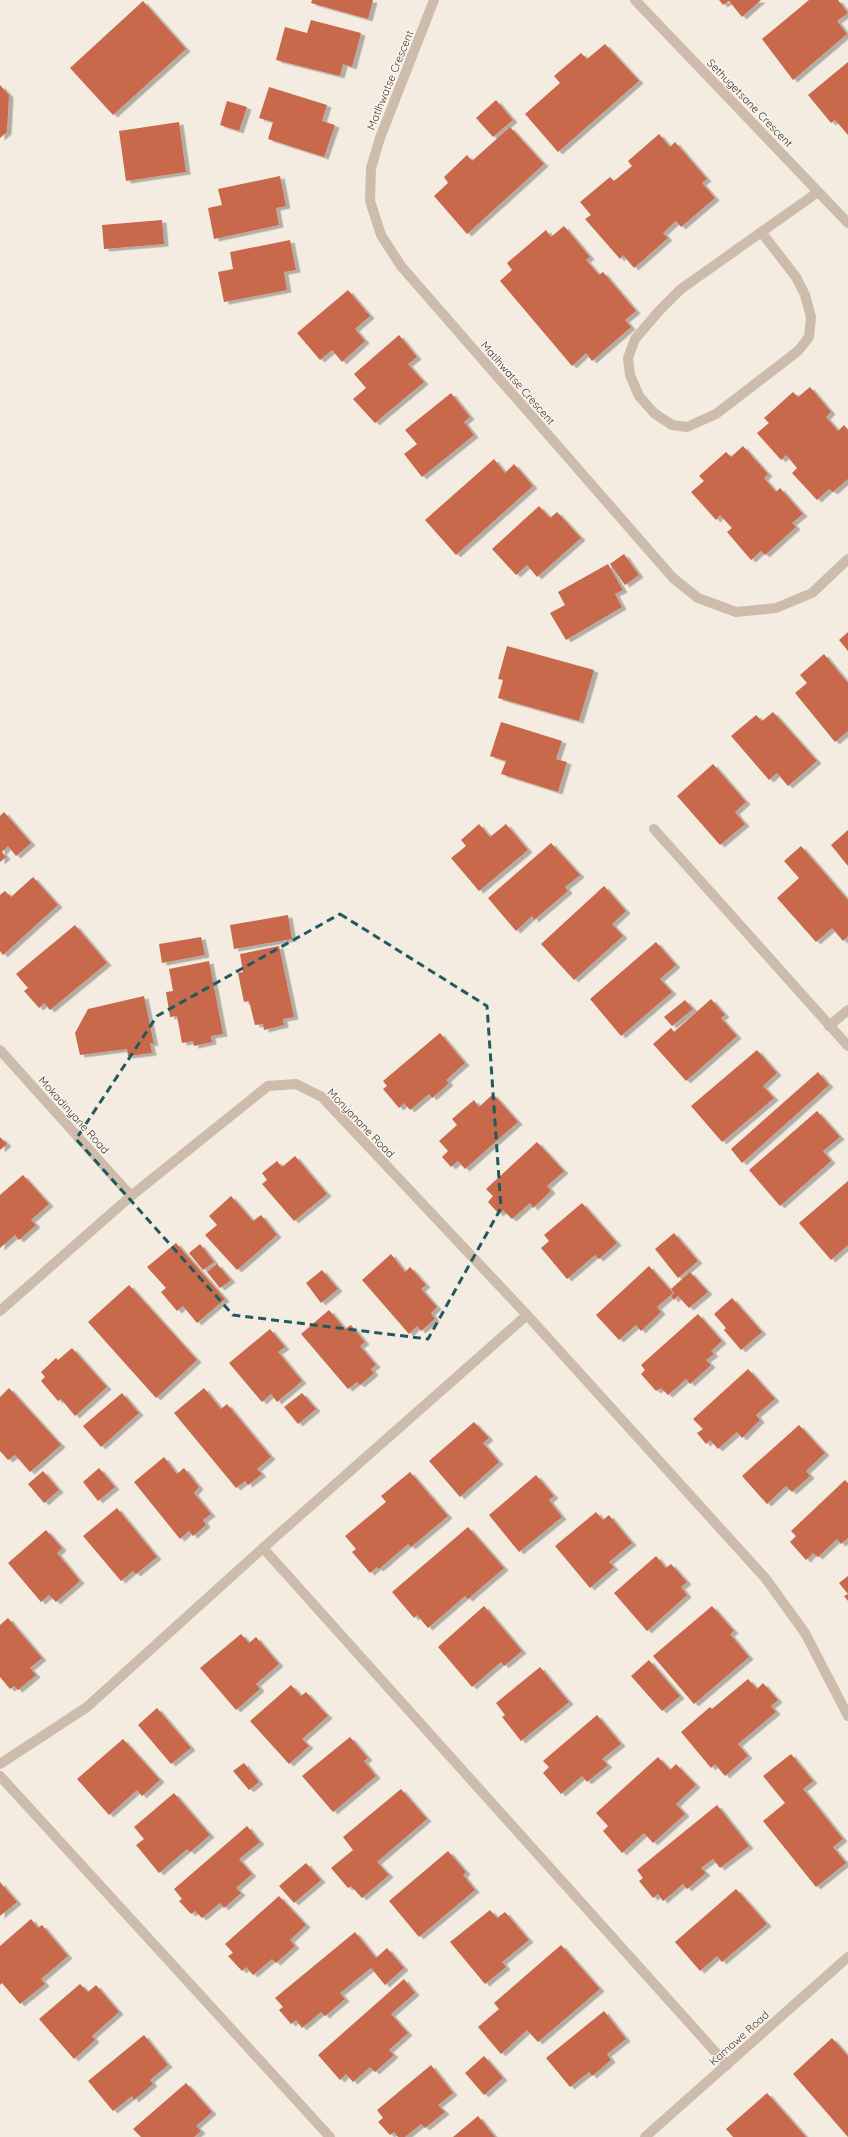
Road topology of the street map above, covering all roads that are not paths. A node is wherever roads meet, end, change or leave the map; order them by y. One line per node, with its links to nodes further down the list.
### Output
1 (434, 0): 6 (street, Matlhwatse Crescent)
2 (634, 0): 3 (street, Sethugetsane Crescent)
3 (818, 192): 4 (street, Sethugetsane Crescent); 5 (street)
4 (848, 223)
5 (762, 233): 5 (street)
6 (848, 559)
7 (654, 829): 9 (street)
8 (848, 1010): 9 (street)
9 (829, 1026): 10 (street)
10 (848, 1046)
11 (0, 1050): 12 (street, Mokadinyane Road)
12 (131, 1196): 13 (street, Monyanane Road); 14 (street, Monyanane Road)
13 (0, 1311)
14 (527, 1315): 15 (street); 16 (street, Monyanane Road)
15 (264, 1548): 17 (street); 20 (street)
16 (848, 1716)
17 (0, 1764)
18 (0, 1776): 21 (street)
19 (848, 1957): 20 (street, Kamawe Road)
20 (726, 2065): 22 (street, Kamawe Road)
21 (330, 2137)
22 (645, 2137)

